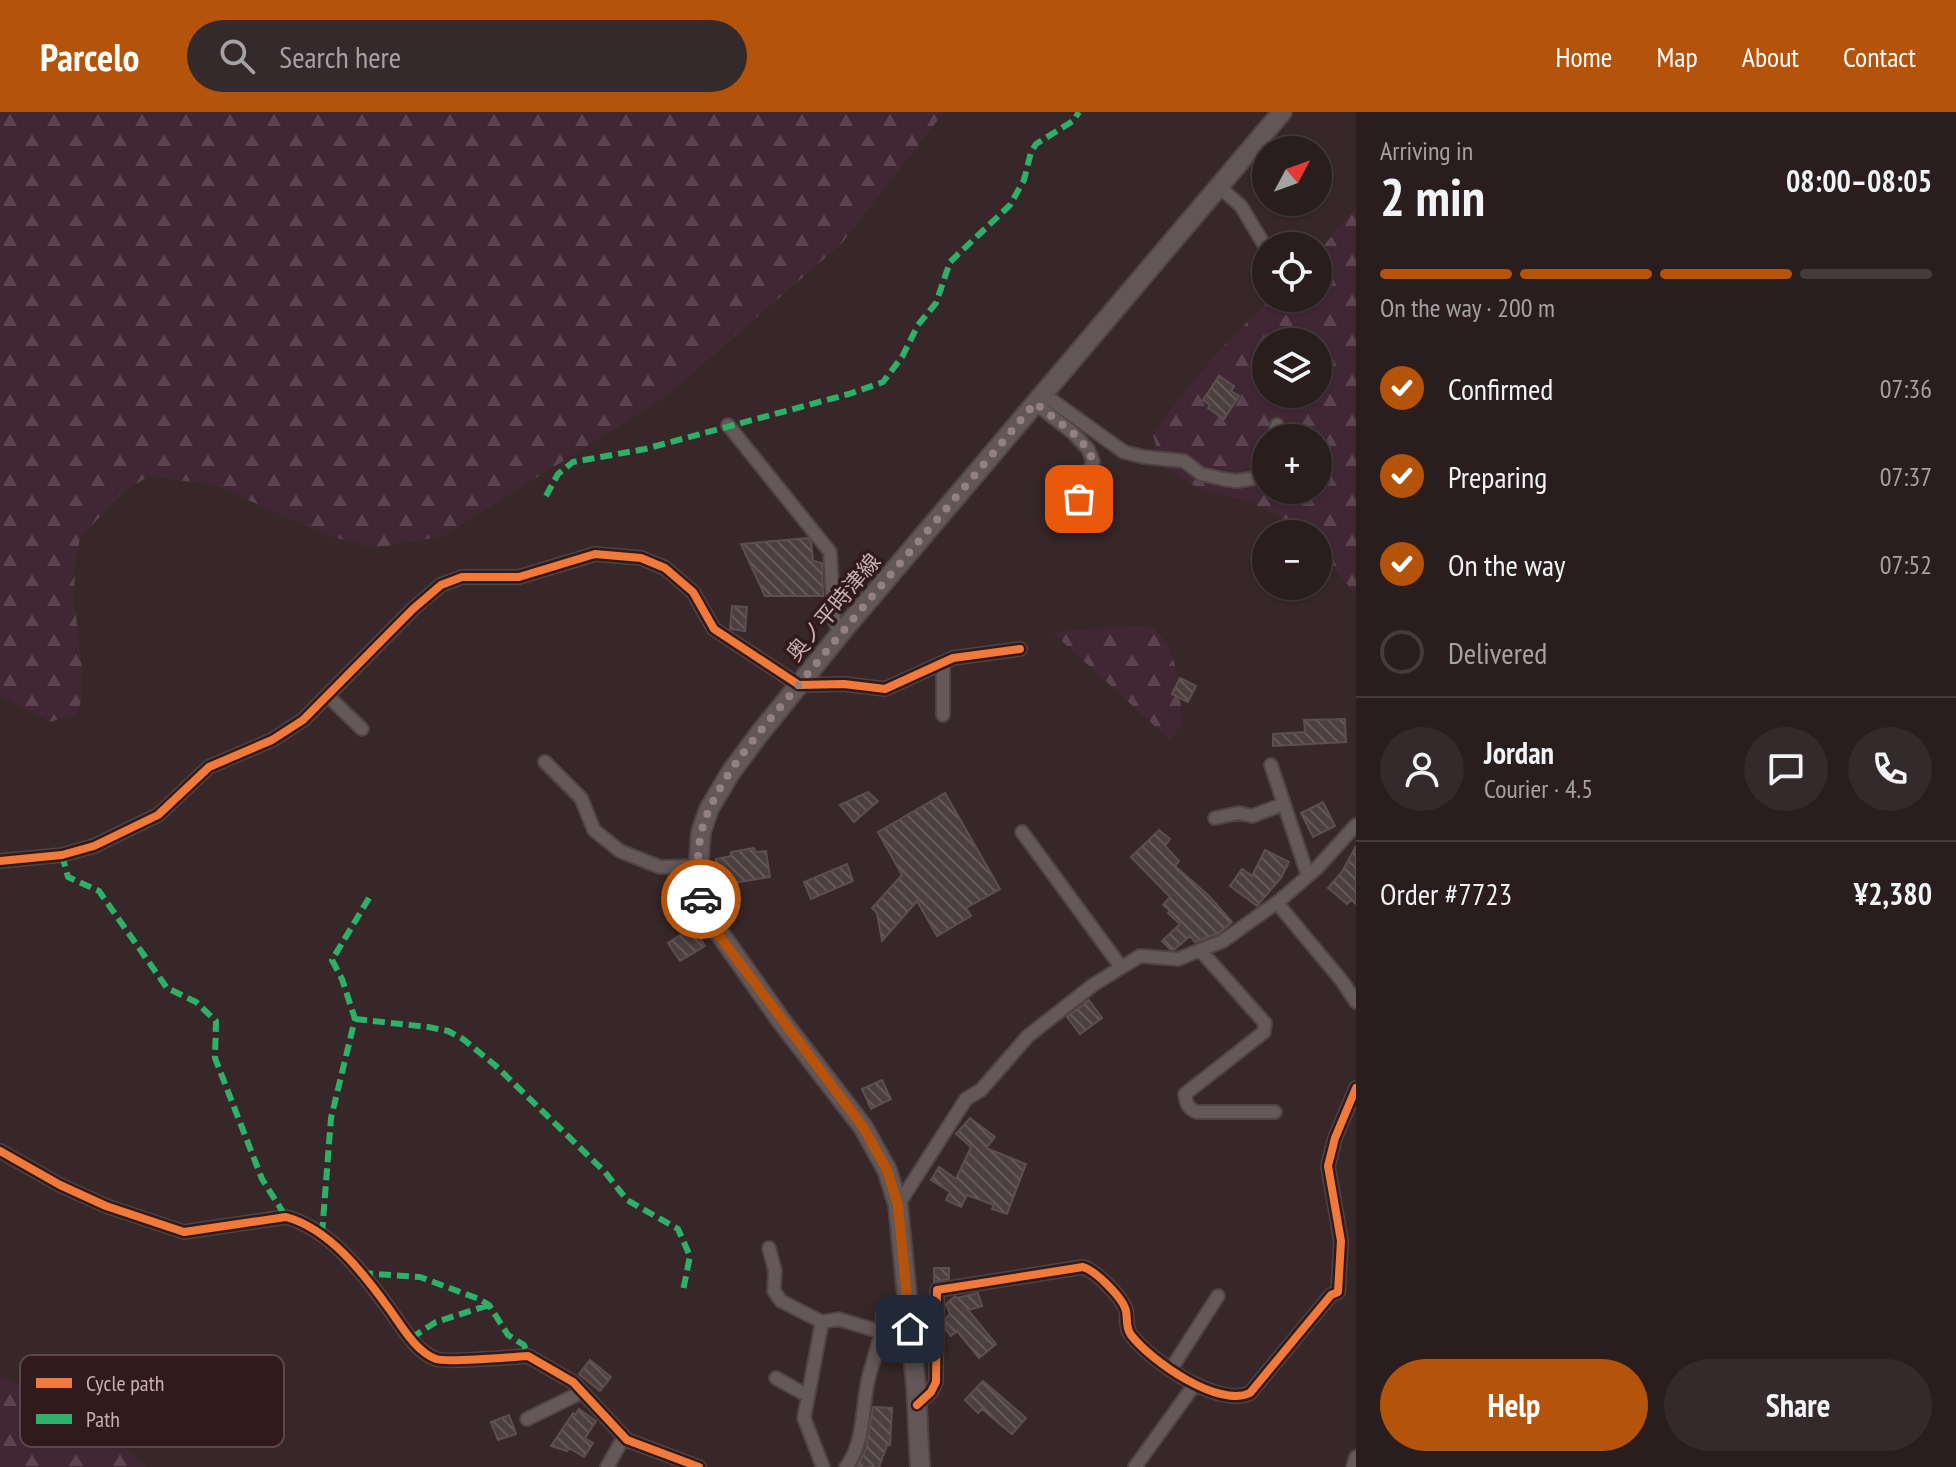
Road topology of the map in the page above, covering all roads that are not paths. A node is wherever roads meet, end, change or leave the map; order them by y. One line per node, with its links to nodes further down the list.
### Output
1 (1282, 112): 2 (main road, 奥ノ平時津線)
2 (1218, 186): 3 (street); 4 (main road, 奥ノ平時津線)
3 (1256, 232)
4 (1039, 398): 6 (street); 7 (street); 8 (main road, 奥ノ平時津線)
5 (728, 425): 8 (street)
6 (1252, 480)
7 (1079, 499)
8 (840, 634): 11 (main road, 奥ノ平時津線)
9 (1020, 649): 10 (street)
10 (943, 663): 11 (street); 13 (street)
11 (799, 685): 12 (street); 22 (main road, 奥ノ平時津線)
12 (327, 695): 14 (street); 21 (street)
13 (943, 715)
14 (362, 729)
15 (545, 762): 22 (street)
16 (1271, 765): 17 (street)
17 (1284, 804): 18 (street); 23 (street)
18 (1215, 818)
19 (1356, 825): 23 (street)
20 (1022, 832): 26 (street)
21 (0, 861)
22 (698, 866): 31 (main road, 奥ノ平時津線)
23 (1308, 876): 24 (street)
24 (1277, 903): 25 (street); 27 (street)
25 (1200, 950): 26 (street); 29 (street)
26 (1121, 967): 31 (street)
27 (1356, 1002)
28 (1356, 1088): 39 (street)
29 (1275, 1112)
30 (0, 1151): 40 (street)
31 (898, 1205): 42 (main road, 奥ノ平時津線)
32 (769, 1248): 35 (street)
33 (1218, 1296): 37 (street)
34 (883, 1314): 36 (street)
35 (822, 1322): 36 (street); 41 (street)
36 (882, 1332): 49 (street)
37 (1171, 1369): 39 (street); 42 (street)
38 (776, 1378): 41 (street)
39 (1195, 1384): 51 (street)
40 (582, 1392): 43 (street); 44 (street)
41 (808, 1396): 48 (street)
42 (917, 1405): 50 (main road, 奥ノ平時津線)
43 (527, 1419)
44 (624, 1437): 46 (street); 47 (street)
45 (1356, 1457): 52 (street)
46 (607, 1467)
47 (699, 1467)
48 (823, 1467)
49 (846, 1467)
50 (920, 1467)
51 (1135, 1467)
52 (1353, 1467)

